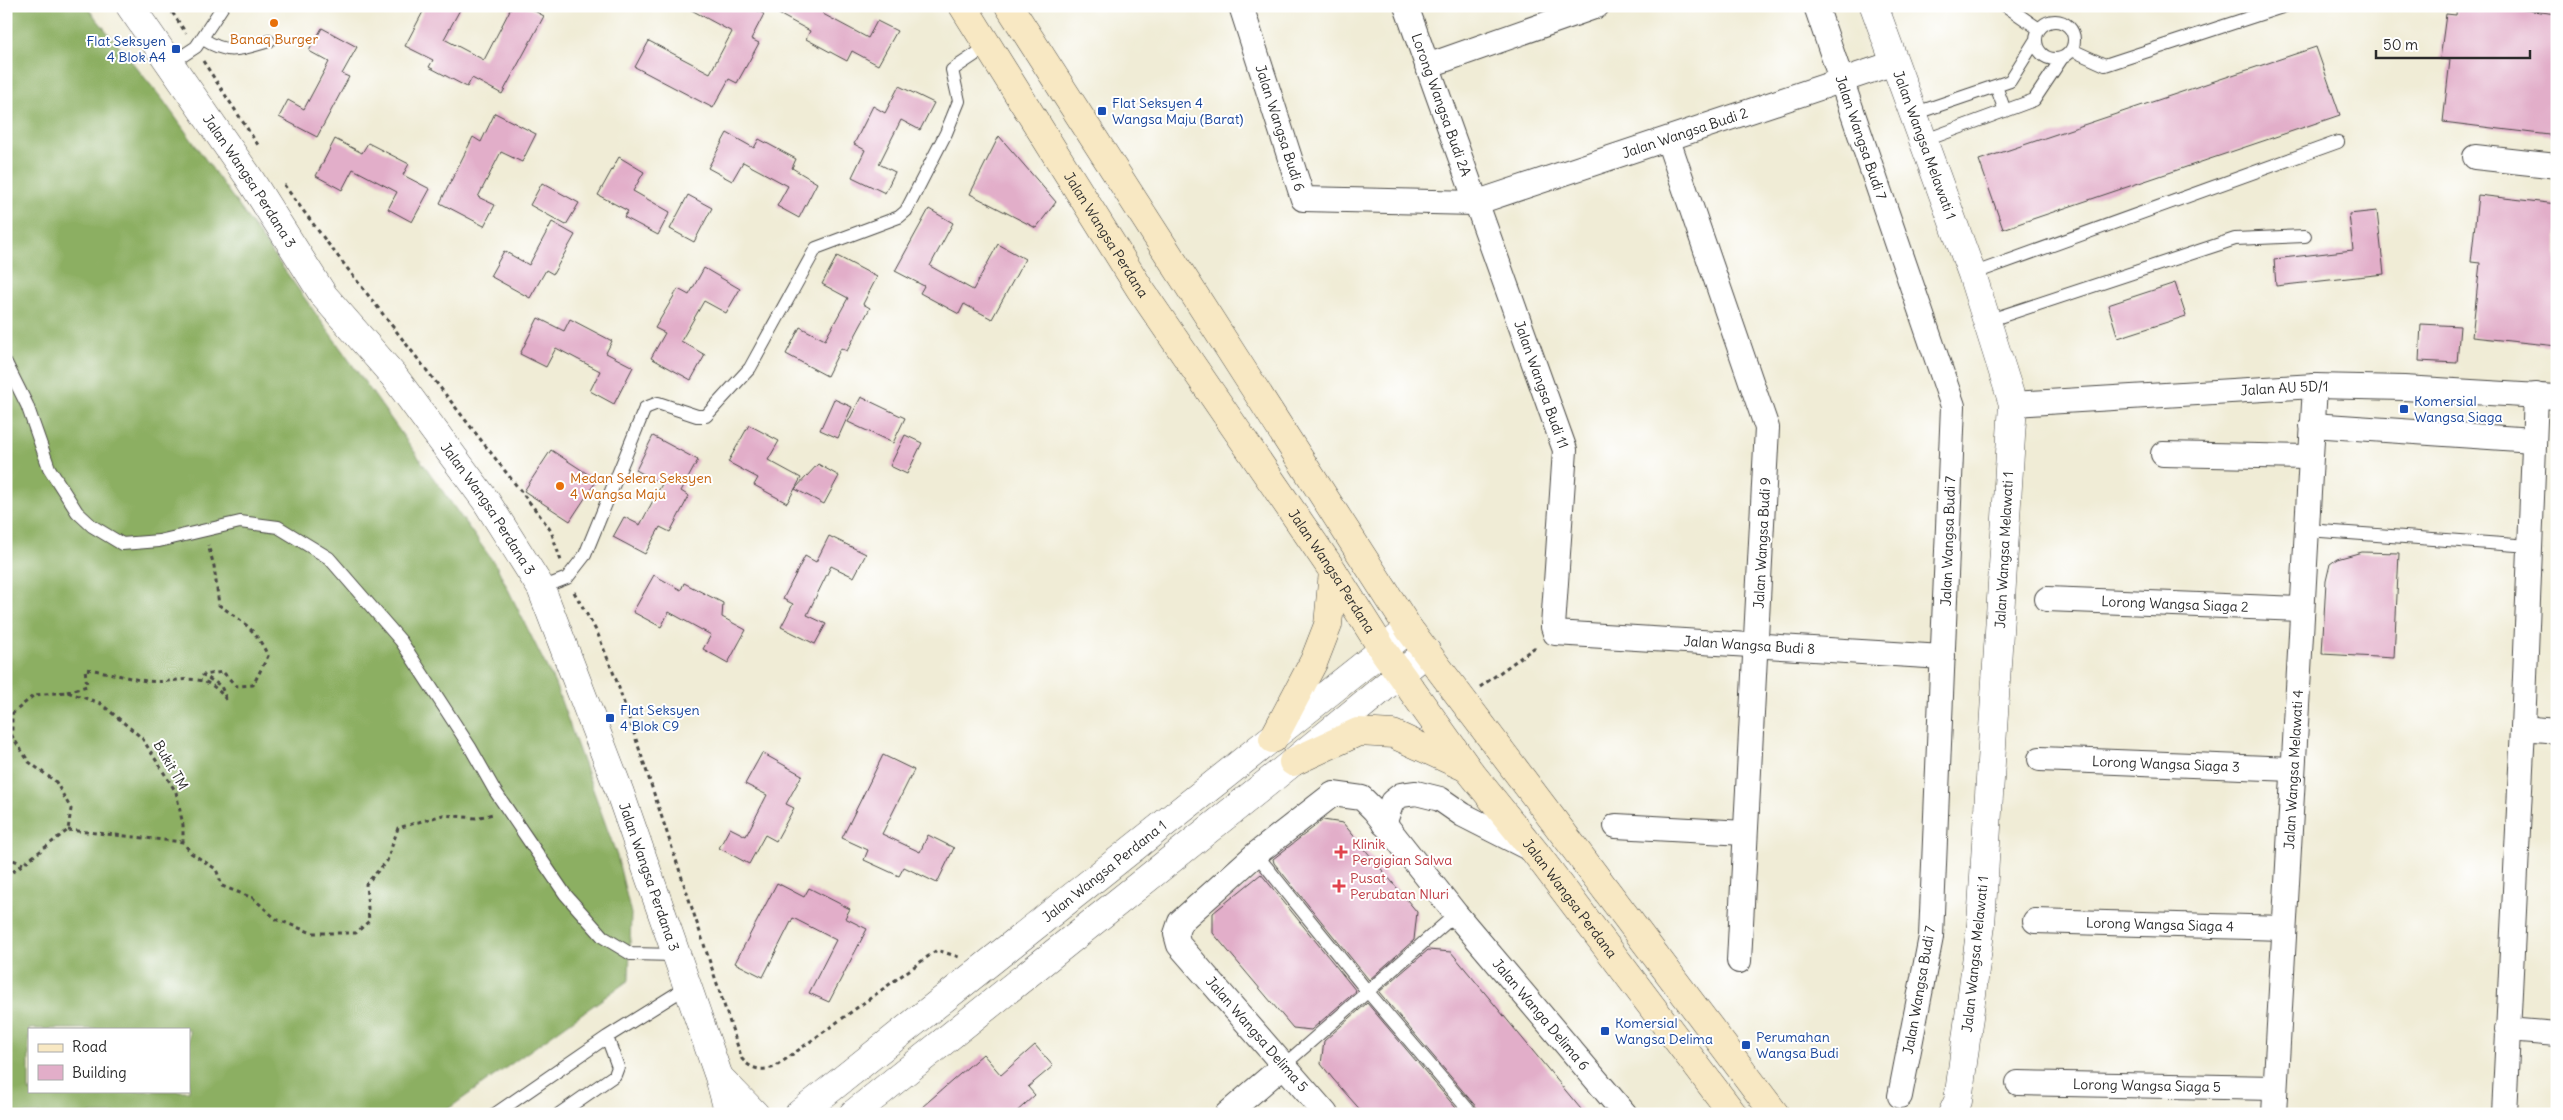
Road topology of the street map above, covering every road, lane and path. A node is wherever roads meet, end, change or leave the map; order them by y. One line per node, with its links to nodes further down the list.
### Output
1 (130, 6): 18 (street, Jalan Wangsa Perdana 3)
2 (223, 6): 13 (lane)
3 (962, 6): 15 (main road, Jalan Wangsa Perdana)
4 (1009, 6): 48 (main road)
5 (1241, 6): 29 (street, Jalan Wangsa Budi 6)
6 (1406, 6): 19 (street, Lorong Wangsa Budi 2A)
7 (1597, 6): 19 (street)
8 (1816, 6): 20 (street, Jalan Wangsa Budi 7)
9 (1874, 6): 17 (street, Jalan Wangsa Melawati 1)
10 (2006, 6): 12 (lane)
11 (2285, 6): 16 (lane)
12 (2037, 35): 16 (lane); 16 (lane); 21 (lane)
13 (203, 39): 14 (lane); 18 (lane)
14 (269, 41)
15 (988, 46): 44 (main road, Jalan Wangsa Perdana); 45 (lane)
16 (2067, 54): 23 (lane)
17 (1894, 63): 20 (street, Jalan Wangsa Budi 2); 22 (street, Jalan Wangsa Melawati 1)
18 (170, 64): 45 (street, Jalan Wangsa Perdana 3)
19 (1427, 66): 29 (street, Lorong Wangsa Budi 2A)
20 (1842, 80): 24 (street, Jalan Wangsa Budi 2); 53 (street, Jalan Wangsa Budi 7)
21 (1996, 86): 22 (lane); 23 (lane)
22 (1917, 104): 25 (street, Jalan Wangsa Melawati 1)
23 (2005, 111): 25 (lane)
24 (1668, 140): 29 (street, Jalan Wangsa Budi 2); 50 (street, Jalan Wangsa Budi 9)
25 (1923, 141): 31 (street, Jalan Wangsa Melawati 1)
26 (2338, 142): 31 (lane)
27 (2474, 157): 28 (street)
28 (2557, 166)
29 (1475, 203): 49 (street, Jalan Wangsa Budi 11)
30 (2305, 236): 32 (lane)
31 (1972, 274): 32 (street, Jalan Wangsa Melawati 1)
32 (1987, 321): 36 (street, Jalan Wangsa Melawati 1)
33 (6, 363): 41 (lane)
34 (2315, 386): 35 (street, Jalan AU 5D/1); 36 (street, Jalan AU 5D/1); 37 (street, Jalan Wangsa Melawati 4)
35 (2546, 396): 38 (street)
36 (2013, 404): 101 (street, Jalan Wangsa Melawati 1)
37 (2312, 425): 38 (street); 40 (street, Jalan Wangsa Melawati 4)
38 (2533, 440): 43 (street)
39 (2163, 454): 40 (street)
40 (2310, 457): 42 (street, Jalan Wangsa Melawati 4)
41 (219, 527): 56 (path, Bukit TM); 64 (lane)
42 (2306, 530): 43 (lane); 47 (street, Jalan Wangsa Melawati 4)
43 (2530, 546): 57 (street)
44 (1333, 571): 51 (main road, Jalan Wangsa Perdana); 59 (main road)
45 (541, 588): 78 (street, Jalan Wangsa Perdana 3)
46 (2047, 599): 47 (street, Lorong Wangsa Siaga 2)
47 (2302, 609): 63 (street, Jalan Wangsa Melawati 4)
48 (1409, 629): 51 (street, Jalan Wangsa Perdana 1); 52 (main road)
49 (1555, 633): 50 (street, Jalan Wangsa Budi 8); 55 (path)
50 (1756, 647): 53 (street, Jalan Wangsa Budi 8); 68 (street, Jalan Wangsa Budi 9)
51 (1383, 650): 54 (main road, Jalan Wangsa Perdana); 59 (street, Jalan Wangsa Perdana 1)
52 (1427, 652): 54 (street); 55 (main road)
53 (1943, 657): 88 (street, Jalan Wangsa Budi 7)
54 (1401, 673): 61 (street); 62 (main road, Jalan Wangsa Perdana)
55 (1475, 691): 100 (main road)
56 (67, 692): 67 (path, Bukit TM); 69 (path, Bukit TM)
57 (2523, 728): 58 (street); 82 (street)
58 (2557, 731)
59 (1273, 739): 93 (street, Jalan Wangsa Perdana 1)
60 (2040, 759): 63 (street, Lorong Wangsa Siaga 3)
61 (1293, 762): 62 (main road); 94 (street)
62 (1468, 769): 70 (main road, Jalan Wangsa Perdana)
63 (2293, 769): 77 (street, Jalan Wangsa Melawati 4)
64 (508, 810): 69 (path); 78 (lane)
65 (1384, 824): 70 (street); 71 (street, Jalan Wanga Delima 6); 75 (street, Jalan Wanga Delima 6)
66 (1616, 826): 68 (street)
67 (68, 830): 69 (path); 73 (path)
68 (1745, 833): 79 (street, Jalan Wangsa Budi 9)
69 (183, 842)
70 (1535, 852): 99 (main road, Jalan Wangsa Perdana)
71 (1256, 854): 81 (lane); 85 (street, Jalan Wangsa Delima 5)
72 (6, 857): 73 (path)
73 (23, 864): 74 (path)
74 (6, 877)
75 (1456, 914): 81 (lane); 98 (street, Jalan Wanga Delima 6)
76 (2035, 921): 77 (street, Lorong Wangsa Siaga 4)
77 (2284, 928): 87 (street, Jalan Wangsa Melawati 4)
78 (676, 955): 80 (street, Jalan Wangsa Perdana 3)
79 (1740, 962)
80 (687, 987): 84 (lane); 89 (street, Jalan Wangsa Perdana 3)
81 (1368, 992): 85 (lane); 97 (lane)
82 (2507, 1030): 83 (street); 103 (street)
83 (2557, 1034)
84 (607, 1037): 90 (lane); 91 (lane)
85 (1284, 1064): 95 (street); 96 (street, Jalan Wangsa Delima 5)
86 (2018, 1083): 87 (street, Lorong Wangsa Siaga 5)
87 (2275, 1088): 102 (street, Jalan Wangsa Melawati 4)
88 (1900, 1096)
89 (724, 1101): 92 (street, Jalan Wangsa Perdana 3)
90 (496, 1114)
91 (558, 1114)
92 (755, 1114)
93 (799, 1114)
94 (853, 1114)
95 (1226, 1114)
96 (1326, 1114)
97 (1472, 1114)
98 (1625, 1114)
99 (1732, 1114)
100 (1775, 1114)
101 (1952, 1114)
102 (2274, 1114)
103 (2504, 1114)

